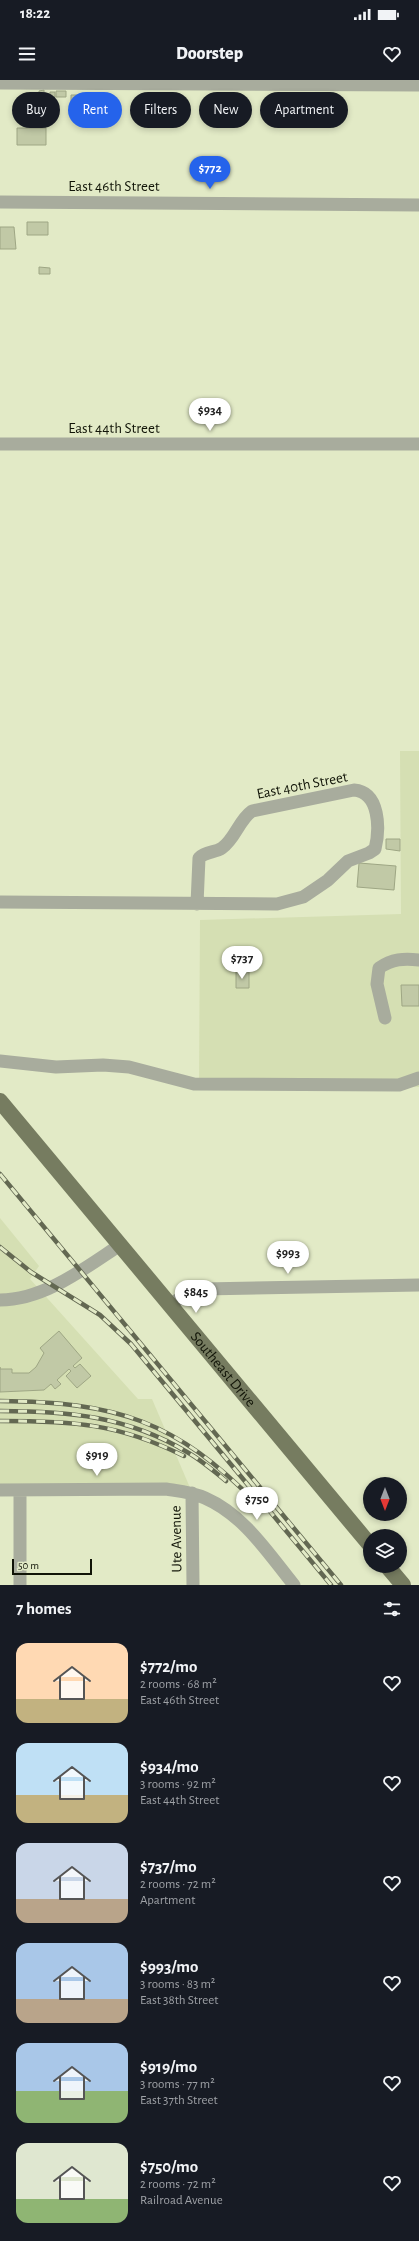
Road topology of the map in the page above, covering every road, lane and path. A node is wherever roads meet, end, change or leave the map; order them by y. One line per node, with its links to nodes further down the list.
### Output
1 (0, 84): 2 (street)
2 (419, 85)
3 (0, 202): 4 (street, East 46th Street)
4 (419, 205)
5 (0, 444): 6 (street, East 44th Street)
6 (419, 444)
7 (0, 902): 8 (street, East 40th Street)
8 (197, 904): 8 (street, East 40th Street)
9 (419, 960): 10 (street)
10 (385, 1018)
11 (0, 1061): 12 (street)
12 (419, 1078)
13 (0, 1101): 14 (main road, Southeast Drive)
14 (120, 1245): 16 (street); 17 (main road, Southeast Drive)
15 (419, 1285): 17 (street)
16 (0, 1300)
17 (169, 1305): 21 (main road, Southeast Drive)
18 (0, 1490): 19 (street)
19 (20, 1490): 20 (street); 23 (street)
20 (192, 1493): 24 (street, Ute Avenue); 25 (street)
21 (363, 1538)
22 (393, 1573): 26 (main road)
23 (20, 1585)
24 (193, 1585)
25 (294, 1585)
26 (403, 1585)

